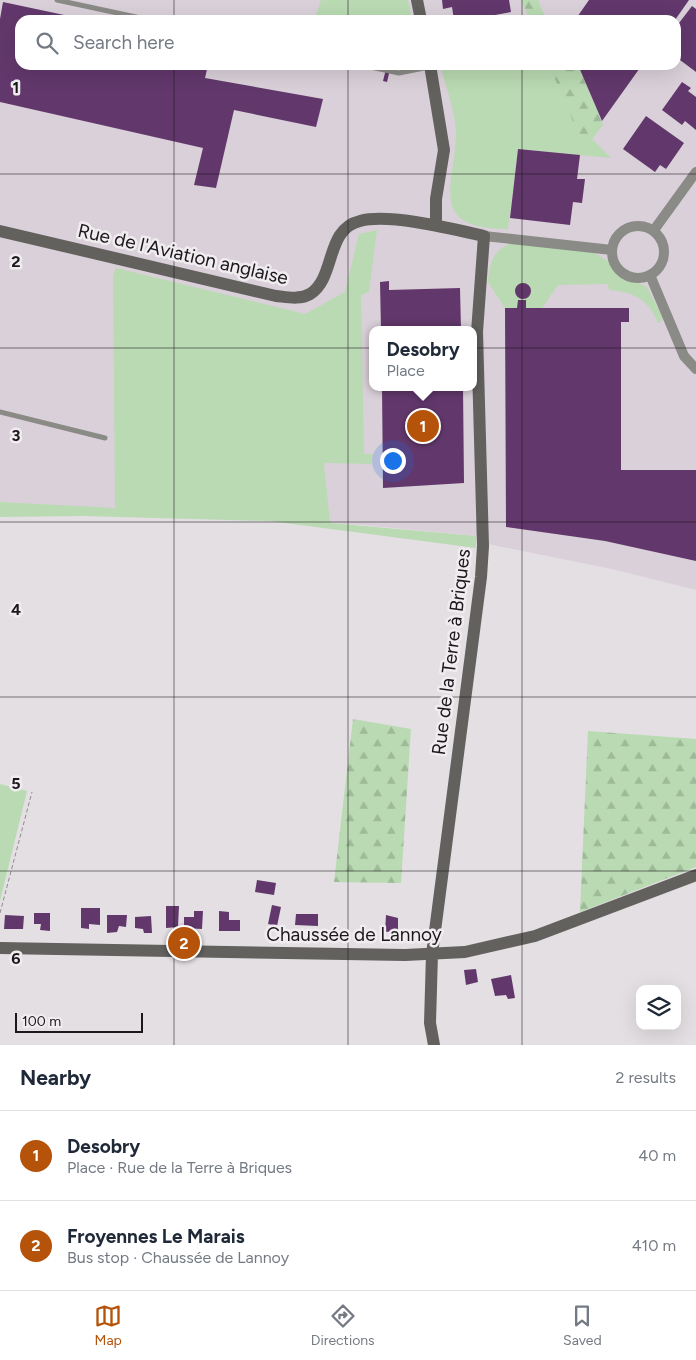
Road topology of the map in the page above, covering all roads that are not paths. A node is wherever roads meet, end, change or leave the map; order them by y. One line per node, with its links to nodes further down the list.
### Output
1 (57, 0): 3 (lane)
2 (417, 0): 4 (main road)
3 (127, 15)
4 (420, 15)
5 (385, 70): 6 (lane)
6 (412, 70)
7 (431, 70): 9 (main road)
8 (696, 172): 10 (street)
9 (436, 225): 11 (main road, Rue de l'Aviation anglaise); 12 (main road)
10 (654, 230): 13 (street); 14 (street)
11 (0, 231)
12 (484, 236): 13 (street); 20 (main road, Rue de la Terre à Briques)
13 (612, 250): 14 (street)
14 (650, 276): 15 (street)
15 (696, 369)
16 (0, 412): 17 (lane)
17 (105, 438)
18 (696, 875): 20 (main road, Chaussée de Lannoy)
19 (0, 948): 20 (main road, Chaussée de Lannoy)
20 (432, 954): 21 (main road, Rue de la Terre à Briques)
21 (434, 1045)

